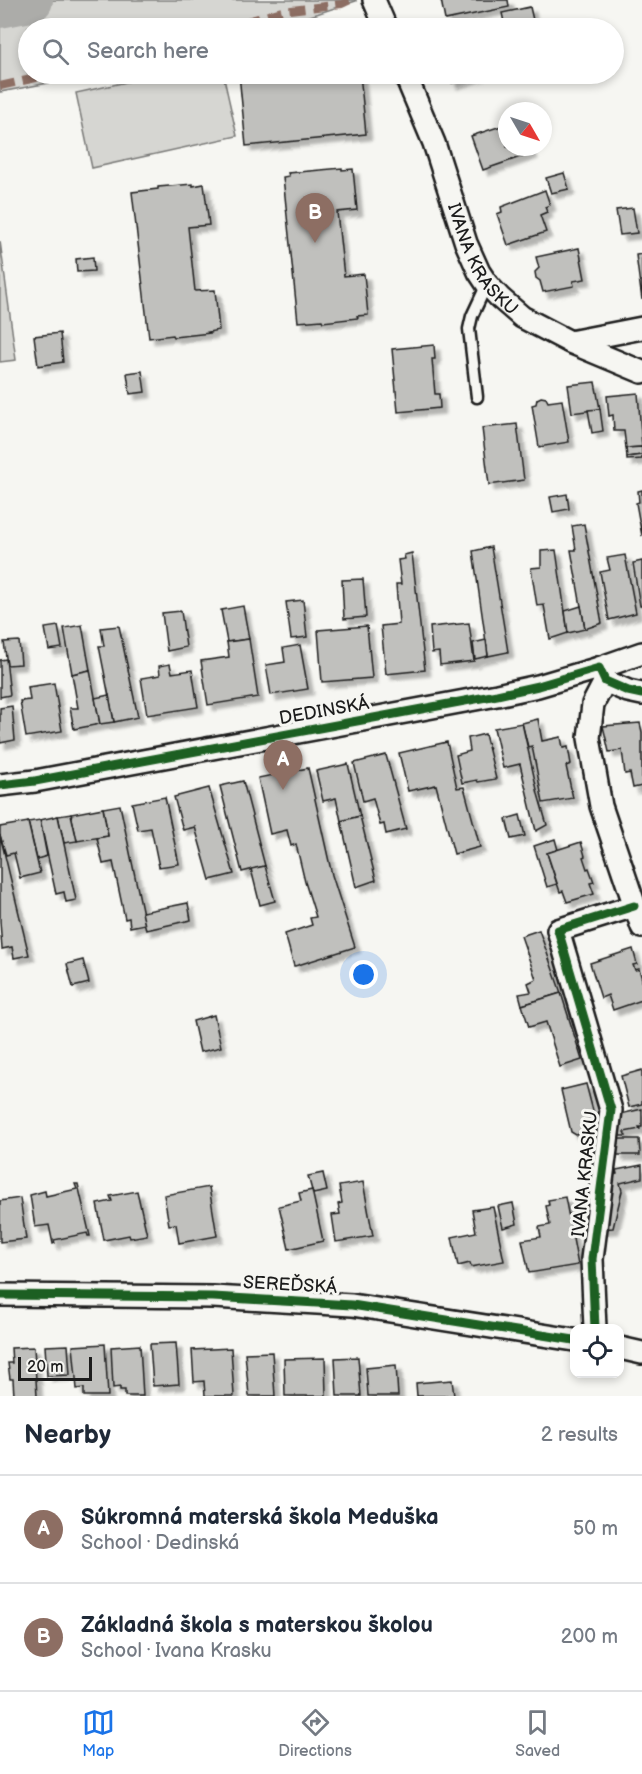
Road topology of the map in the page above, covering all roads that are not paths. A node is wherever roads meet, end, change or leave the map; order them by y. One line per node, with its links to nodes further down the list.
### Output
1 (374, 0): 2 (street)
2 (382, 18)
3 (409, 84): 4 (street, IVANA KRASKU)
4 (487, 284): 6 (street, IVANA KRASKU); 8 (lane)
5 (642, 328): 6 (street)
6 (570, 342): 7 (street, IVANA KRASKU)
7 (642, 372)
8 (477, 397)
9 (642, 653): 10 (street, DEDINSKÁ)
10 (602, 674): 11 (street); 12 (street, DEDINSKÁ); 13 (street)
11 (642, 694)
12 (0, 785)
13 (634, 906): 14 (street); 16 (street, IVANA KRASKU)
14 (642, 927)
15 (0, 1295): 17 (street, SEREĎSKÁ)
16 (595, 1324)
17 (570, 1339)
18 (624, 1349): 19 (street)
19 (642, 1353)

